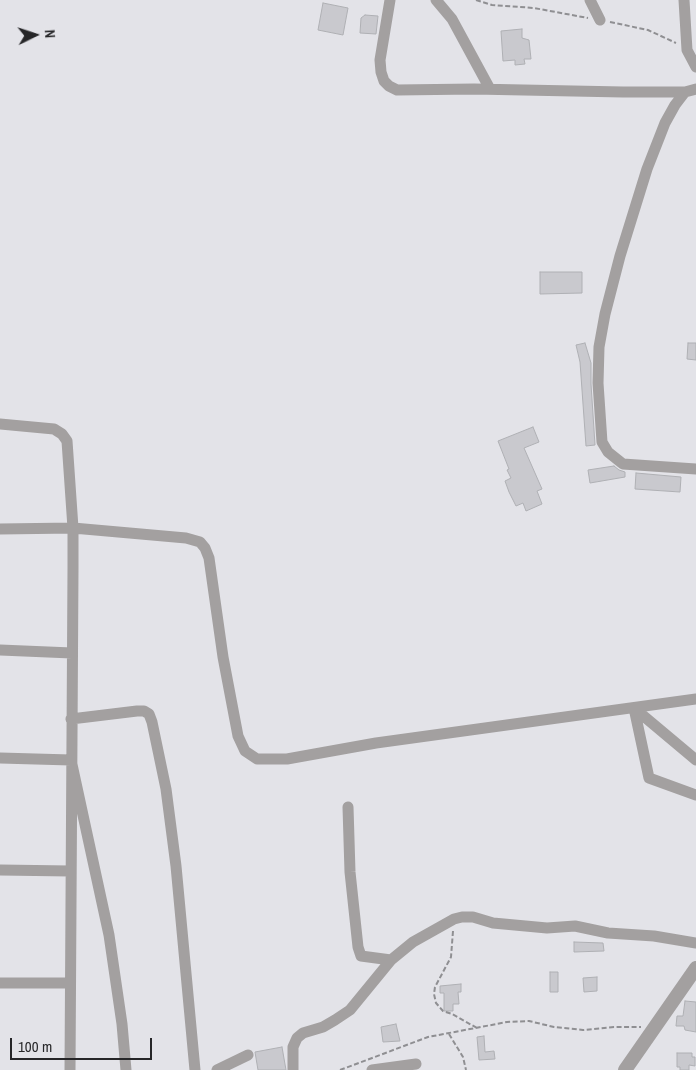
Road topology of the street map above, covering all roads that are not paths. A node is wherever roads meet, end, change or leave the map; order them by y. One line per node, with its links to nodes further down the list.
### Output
1 (390, 0): 7 (street)
2 (436, 0): 7 (street)
3 (590, 0): 5 (street)
4 (684, 0): 6 (street)
5 (600, 20)
6 (696, 67)
7 (490, 90): 8 (street)
8 (691, 90): 10 (street)
9 (0, 424): 11 (street)
10 (696, 469)
11 (73, 528): 12 (street); 14 (street); 16 (street)
12 (0, 529)
13 (0, 650): 14 (street)
14 (72, 652): 17 (street)
15 (696, 700): 16 (street)
16 (634, 708): 20 (street); 21 (street)
17 (72, 718): 19 (street); 35 (street)
18 (0, 758): 19 (street)
19 (71, 760): 24 (street); 34 (street)
20 (696, 760)
21 (696, 795)
22 (348, 807): 26 (street)
23 (0, 870): 24 (street)
24 (70, 871): 29 (street)
25 (696, 943): 26 (street)
26 (391, 960): 37 (street)
27 (696, 968): 39 (street)
28 (0, 983): 29 (street)
29 (70, 983): 33 (street)
30 (248, 1055): 36 (street)
31 (416, 1064): 32 (street)
32 (404, 1068): 38 (street)
33 (70, 1070)
34 (126, 1070)
35 (195, 1070)
36 (216, 1070)
37 (293, 1070)
38 (372, 1070)
39 (625, 1070)

